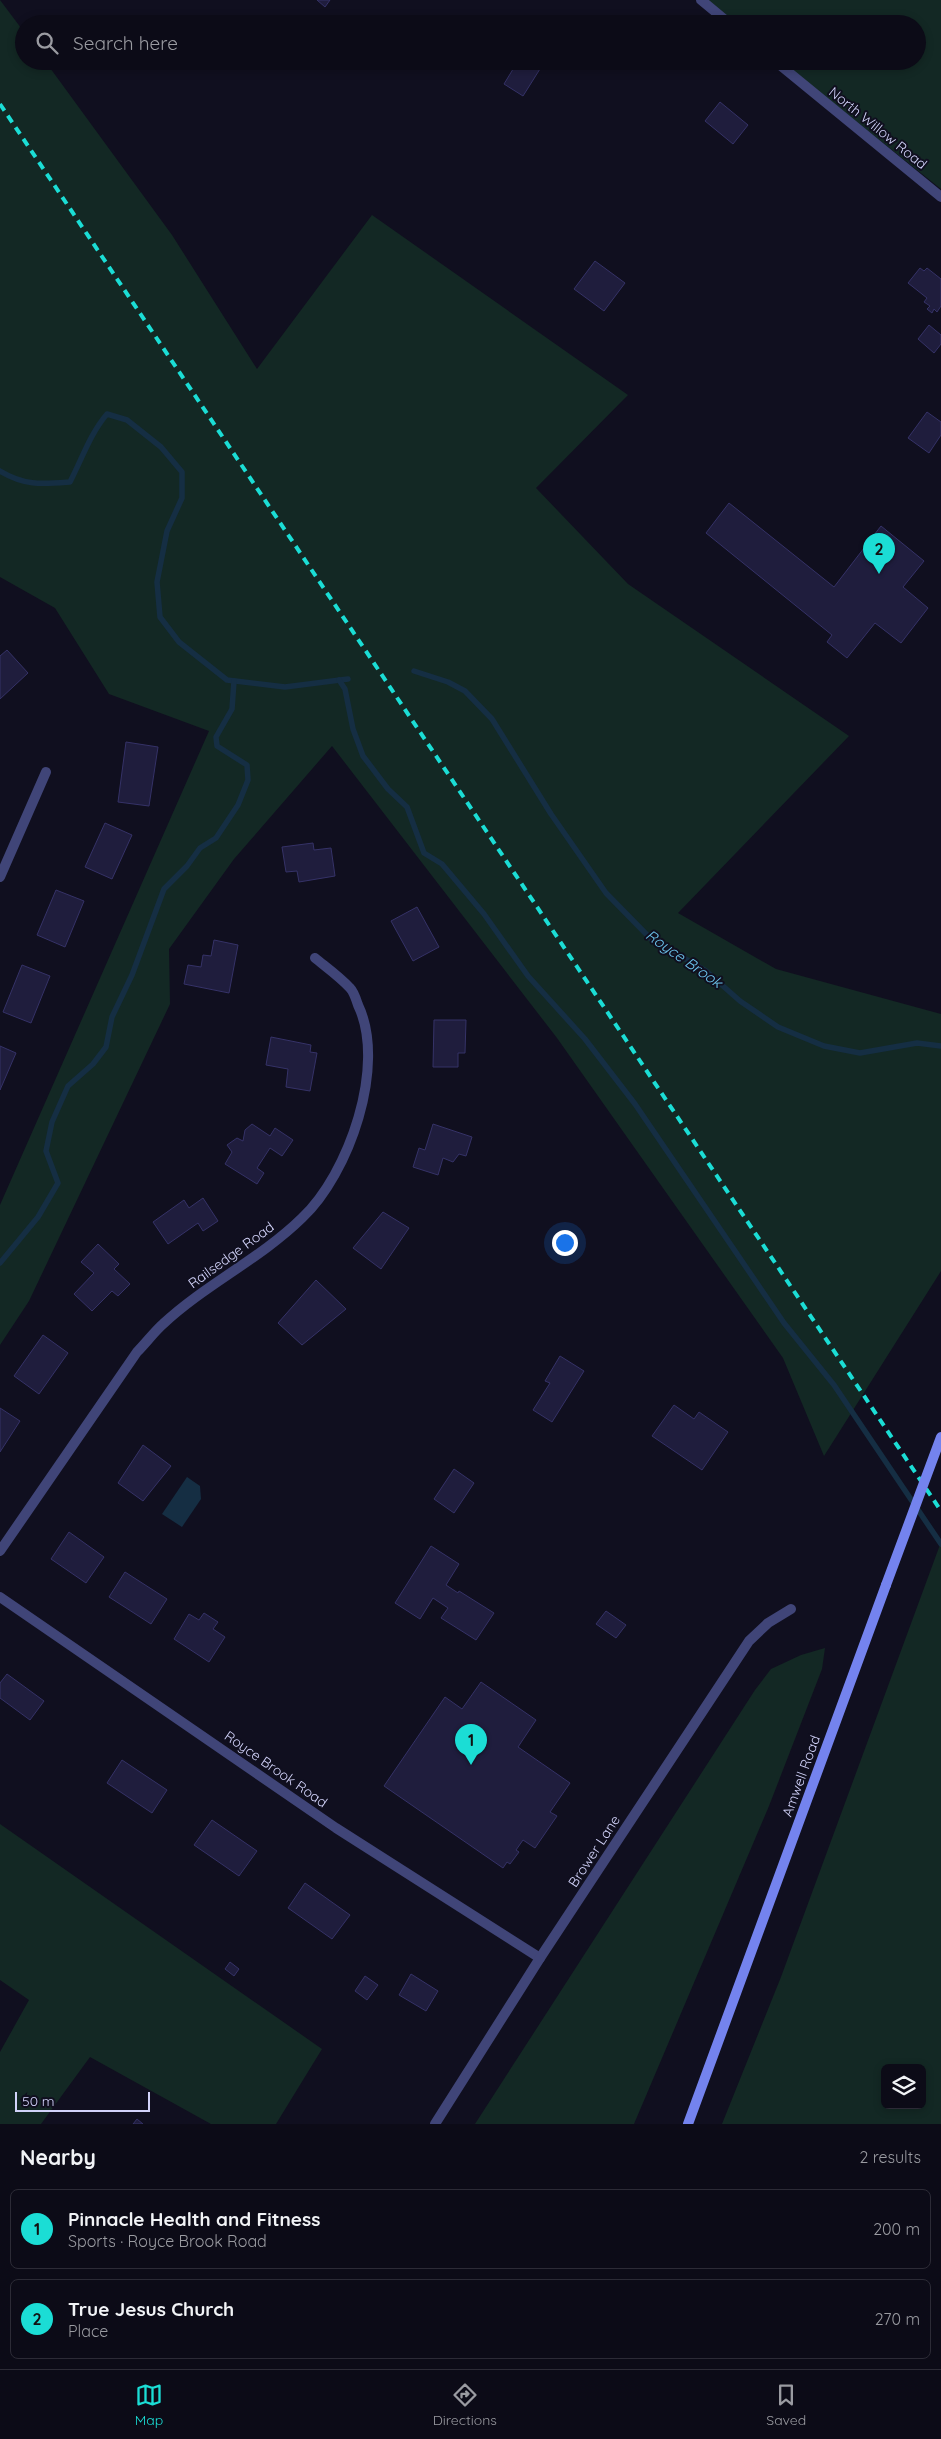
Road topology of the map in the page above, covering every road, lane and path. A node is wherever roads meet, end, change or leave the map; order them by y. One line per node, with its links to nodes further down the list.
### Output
1 (701, 0): 2 (street)
2 (719, 15)
3 (786, 70): 4 (street, North Willow Road)
4 (941, 197)
5 (46, 772): 6 (street)
6 (0, 877)
7 (315, 958): 9 (street, Railsedge Road)
8 (941, 1437): 14 (main road, Amwell Road, bridge)
9 (0, 1551)
10 (0, 1597): 12 (street, Royce Brook Road)
11 (792, 1609): 12 (street, Brower Lane)
12 (540, 1958): 13 (street, Brower Lane)
13 (436, 2124)
14 (688, 2124)

